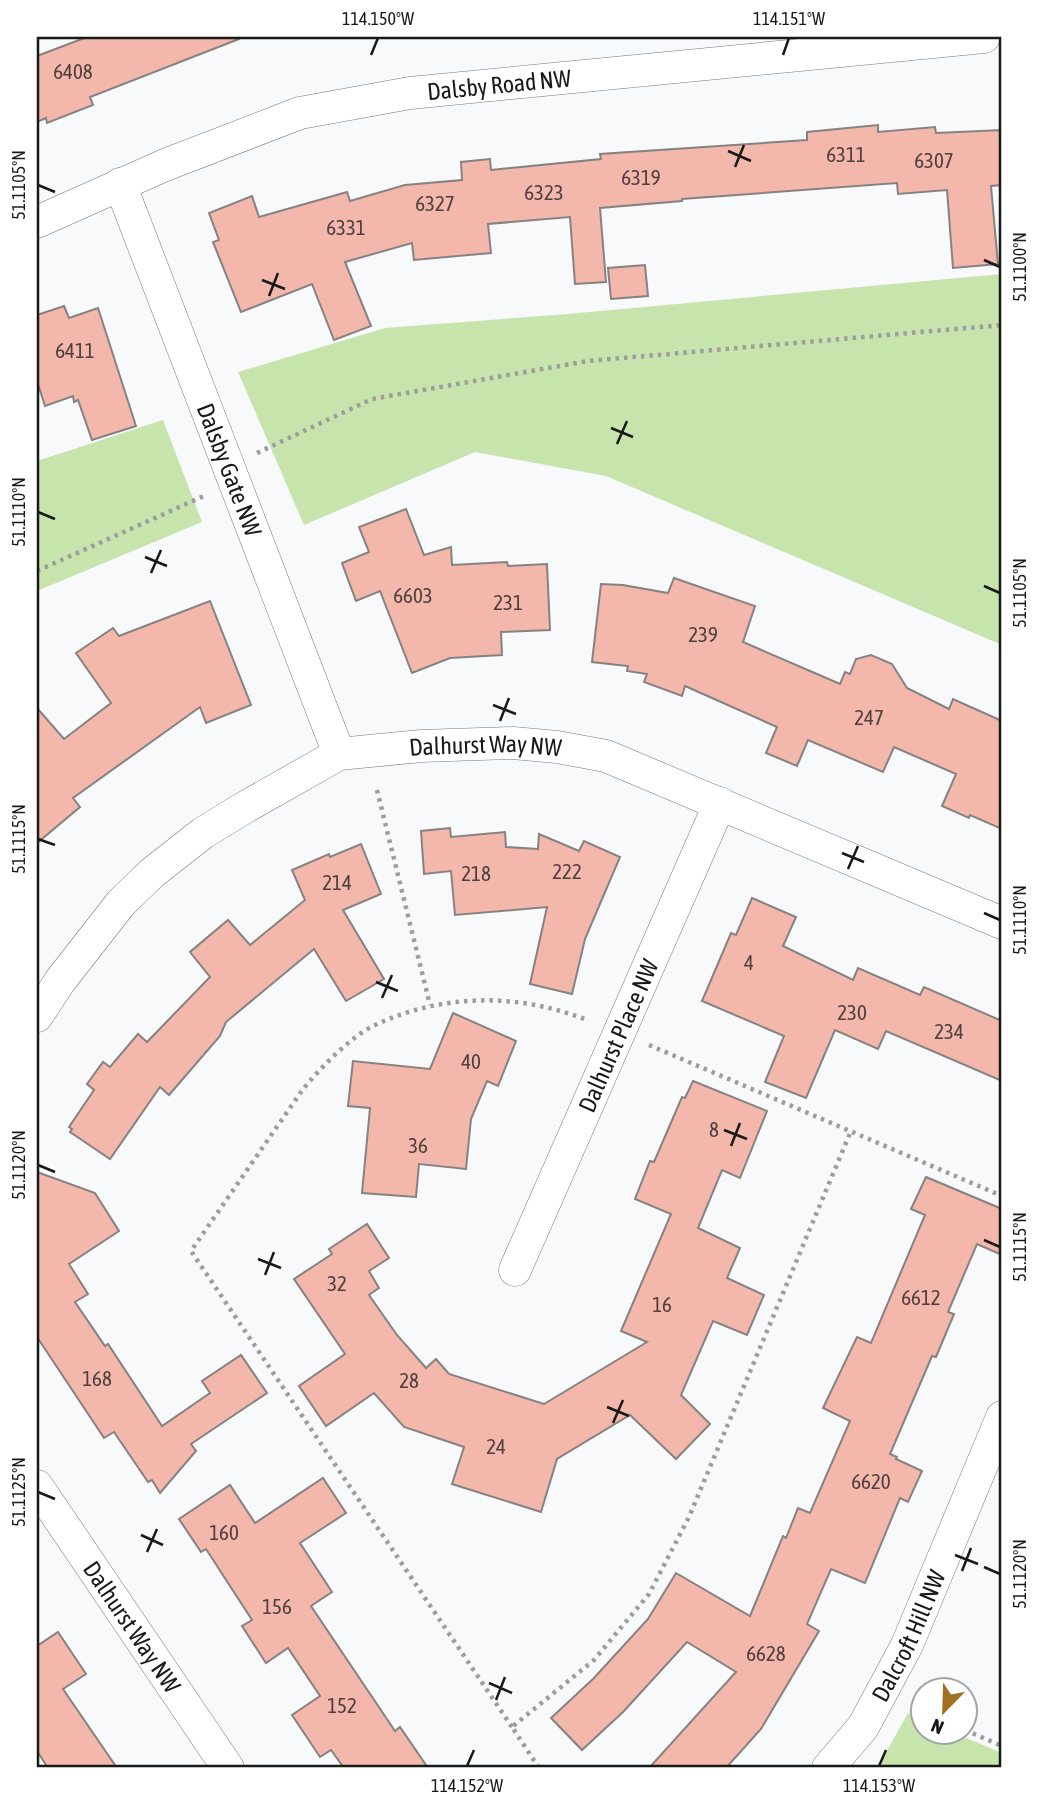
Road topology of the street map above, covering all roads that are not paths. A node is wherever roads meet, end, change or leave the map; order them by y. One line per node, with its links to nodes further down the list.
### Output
1 (984, 37): 2 (street, Dalsby Road NW)
2 (120, 184): 3 (street, Dalsby Road NW); 4 (street, Dalsby Gate NW)
3 (37, 222)
4 (339, 754): 5 (street, Dalhurst Way NW); 7 (street, Dalhurst Way NW)
5 (720, 803): 6 (street, Dalhurst Way NW); 8 (street, Dalhurst Place NW)
6 (1002, 923)
7 (37, 1016)
8 (515, 1270)
9 (1002, 1417): 10 (street, Dalcroft Hill NW)
10 (994, 1461): 12 (street, Dalcroft Hill NW)
11 (37, 1486): 13 (street, Dalhurst Way NW)
12 (831, 1767)
13 (228, 1768)

